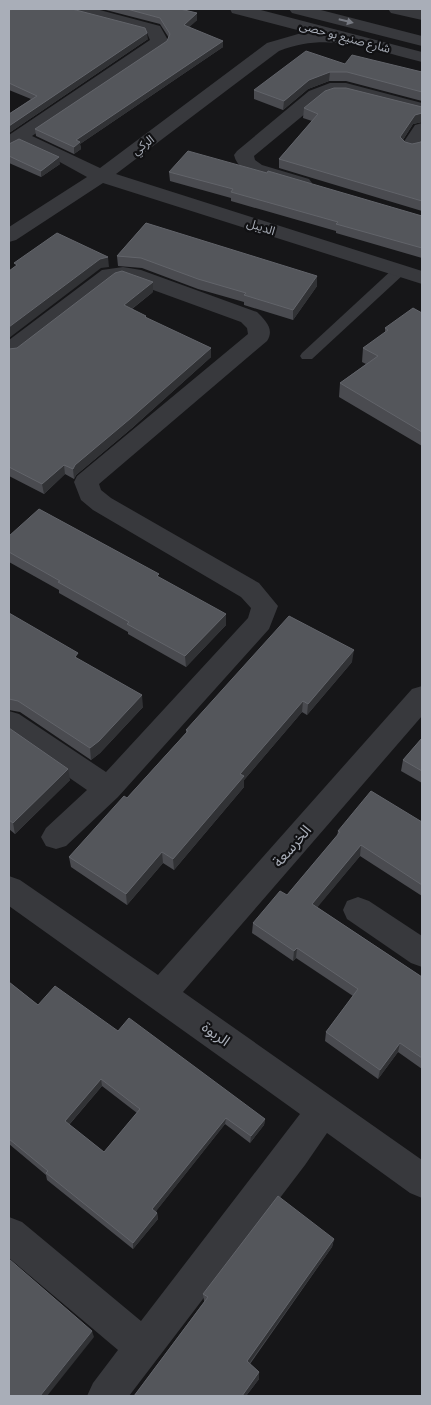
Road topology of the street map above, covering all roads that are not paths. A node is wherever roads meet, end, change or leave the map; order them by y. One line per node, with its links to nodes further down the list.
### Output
1 (77, 9): 13 (street)
2 (238, 9): 6 (street, شارع صنيع بو حصى)
3 (298, 9): 8 (street, شارع صنيع بو حصى, one-way to 8)
4 (397, 9): 5 (street)
5 (422, 15)
6 (268, 16): 7 (street, شارع صنيع بو حصى); 9 (street)
7 (347, 38): 9 (street, الركي); 10 (street, شارع صنيع بو حصى)
8 (422, 41)
9 (273, 47): 15 (street, الركي)
10 (422, 57)
11 (422, 109): 16 (street)
12 (422, 129): 14 (street)
13 (14, 140): 15 (street, الديبل)
14 (411, 146)
15 (101, 176): 17 (street, الركي); 18 (street, الديبل)
16 (320, 188)
17 (9, 236)
18 (399, 271): 19 (street, الديبل); 21 (lane)
19 (422, 278)
20 (9, 351): 24 (street)
21 (307, 356)
22 (422, 698): 29 (street, الخرسعة)
23 (9, 722): 24 (street)
24 (108, 789): 25 (street)
25 (56, 837)
26 (9, 889): 29 (street, الربوة)
27 (358, 910): 28 (street)
28 (422, 953)
29 (161, 995): 30 (street, الربوة)
30 (322, 1111): 31 (street, الربوة); 33 (street)
31 (422, 1181)
32 (9, 1235): 33 (street)
33 (142, 1346): 34 (street)
34 (106, 1396)

